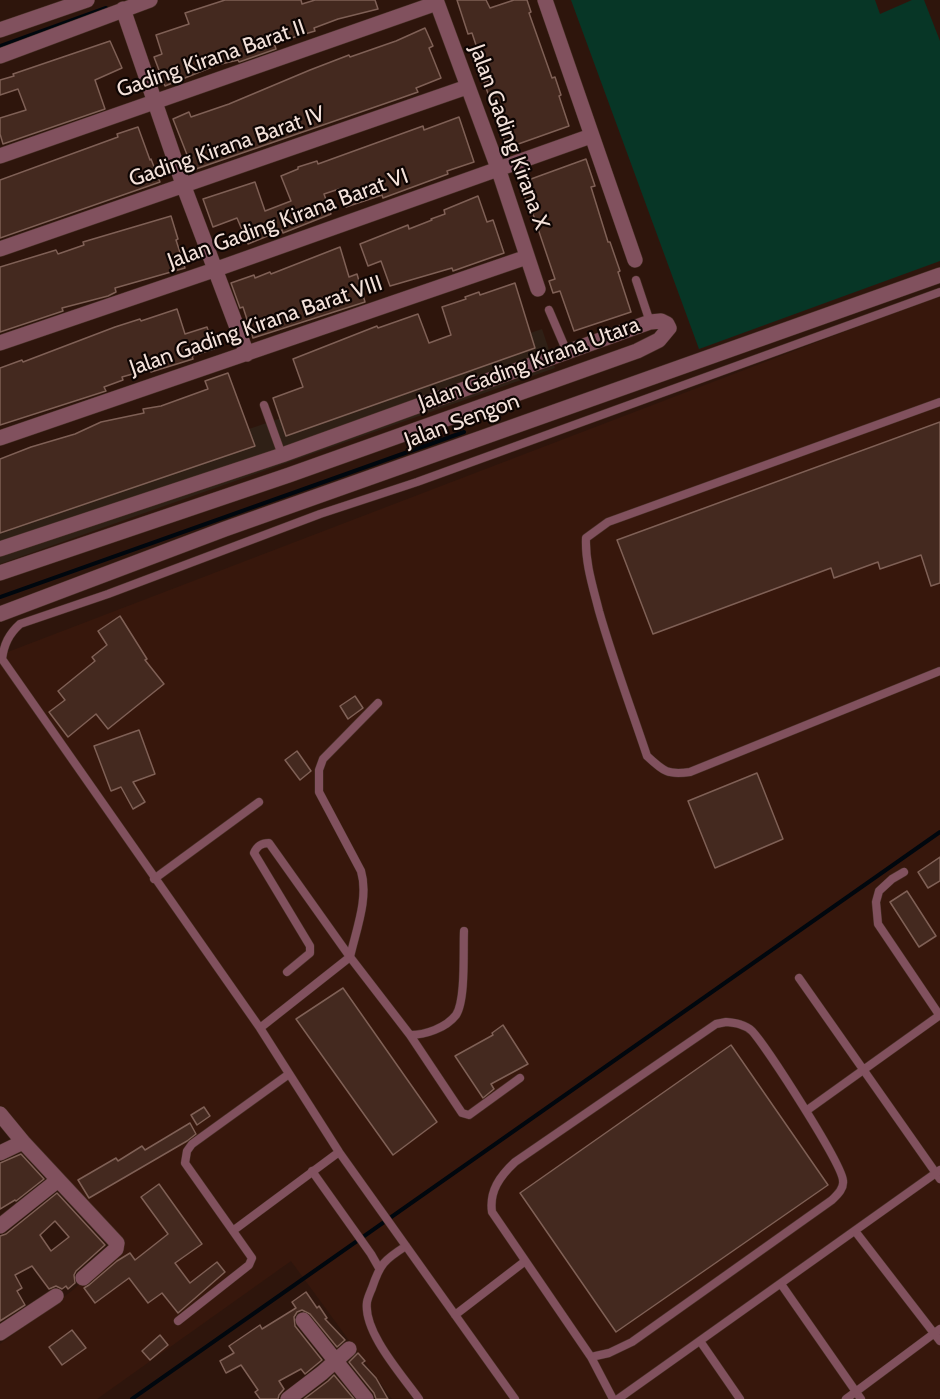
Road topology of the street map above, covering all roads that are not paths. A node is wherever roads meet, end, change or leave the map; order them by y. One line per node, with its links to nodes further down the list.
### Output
1 (87, 0): 6 (street)
2 (150, 0): 5 (street)
3 (545, 0): 10 (street)
4 (437, 2): 8 (street, Jalan Gading Kirana X); 9 (street, Gading Kirana Barat II)
5 (123, 9): 7 (street); 9 (street)
6 (0, 30)
7 (0, 56)
8 (467, 87): 12 (street, Jalan Gading Kirana X); 13 (street, Gading Kirana Barat IV)
9 (155, 104): 11 (street, Gading Kirana Barat II); 13 (street)
10 (591, 136): 12 (street, Jalan Gading Kirana Barat VI); 16 (street)
11 (0, 156)
12 (498, 168): 15 (street, Jalan Gading Kirana X); 17 (street, Jalan Gading Kirana Barat VI)
13 (184, 187): 14 (street, Gading Kirana Barat IV); 17 (street)
14 (0, 249)
15 (527, 257): 20 (street, Jalan Gading Kirana X); 26 (street, Jalan Gading Kirana Barat VIII)
16 (635, 260)
17 (214, 270): 24 (street, Jalan Gading Kirana Barat VI); 26 (street)
18 (940, 275): 35 (street, Jalan Sengon)
19 (636, 280): 23 (lane)
20 (538, 289)
21 (940, 292): 40 (lane)
22 (549, 310): 25 (lane)
23 (650, 322): 25 (street, Jalan Gading Kirana Utara); 27 (street, Jalan Gading Kirana Utara)
24 (0, 343)
25 (567, 352): 27 (street); 31 (street, Jalan Gading Kirana Utara)
26 (247, 354): 30 (street, Jalan Gading Kirana Barat VIII)
27 (574, 372): 32 (street, Jalan Gading Kirana Utara)
28 (940, 402): 36 (lane)
29 (264, 405): 31 (lane)
30 (0, 438)
31 (282, 455): 32 (street); 33 (street, Jalan Gading Kirana Utara)
32 (289, 475): 34 (street, Jalan Gading Kirana Utara)
33 (0, 549)
34 (0, 573)
35 (0, 614)
36 (940, 671)
37 (378, 703): 42 (lane)
38 (259, 802): 40 (lane)
39 (904, 873): 45 (lane)
40 (154, 879): 46 (lane)
41 (464, 931): 47 (lane)
42 (350, 957): 43 (lane); 46 (lane); 47 (lane)
43 (287, 972)
44 (799, 978): 48 (lane)
45 (940, 1016): 48 (lane)
46 (260, 1028): 49 (lane)
47 (410, 1035): 50 (lane)
48 (863, 1070): 51 (lane); 57 (lane)
49 (289, 1074): 54 (lane); 60 (lane)
50 (520, 1078)
51 (806, 1111): 63 (lane); 76 (lane)
52 (0, 1114): 53 (street)
53 (23, 1142): 55 (street); 58 (street)
54 (339, 1152): 56 (lane); 62 (lane)
55 (0, 1153)
56 (312, 1171): 60 (lane); 64 (lane)
57 (939, 1174): 61 (lane)
58 (58, 1180): 59 (street); 65 (street)
59 (0, 1226)
60 (234, 1230): 70 (lane)
61 (855, 1231): 66 (lane); 71 (lane)
62 (404, 1244): 64 (lane); 68 (lane)
63 (524, 1262): 68 (lane); 76 (lane)
64 (379, 1268): 81 (lane)
65 (82, 1278)
66 (781, 1284): 73 (lane); 78 (lane)
67 (56, 1296): 72 (street)
68 (455, 1315): 82 (lane)
69 (303, 1320): 77 (street)
70 (178, 1321)
71 (937, 1331): 74 (lane); 78 (lane)
72 (0, 1333)
73 (700, 1341): 84 (lane); 85 (lane)
74 (940, 1341)
75 (349, 1349): 77 (street)
76 (591, 1358): 83 (lane)
77 (336, 1362): 79 (street); 80 (street)
78 (858, 1395): 86 (lane)
79 (288, 1399)
80 (366, 1399)
81 (419, 1399)
82 (515, 1399)
83 (613, 1399)
84 (618, 1399)
85 (740, 1399)
86 (846, 1399)

